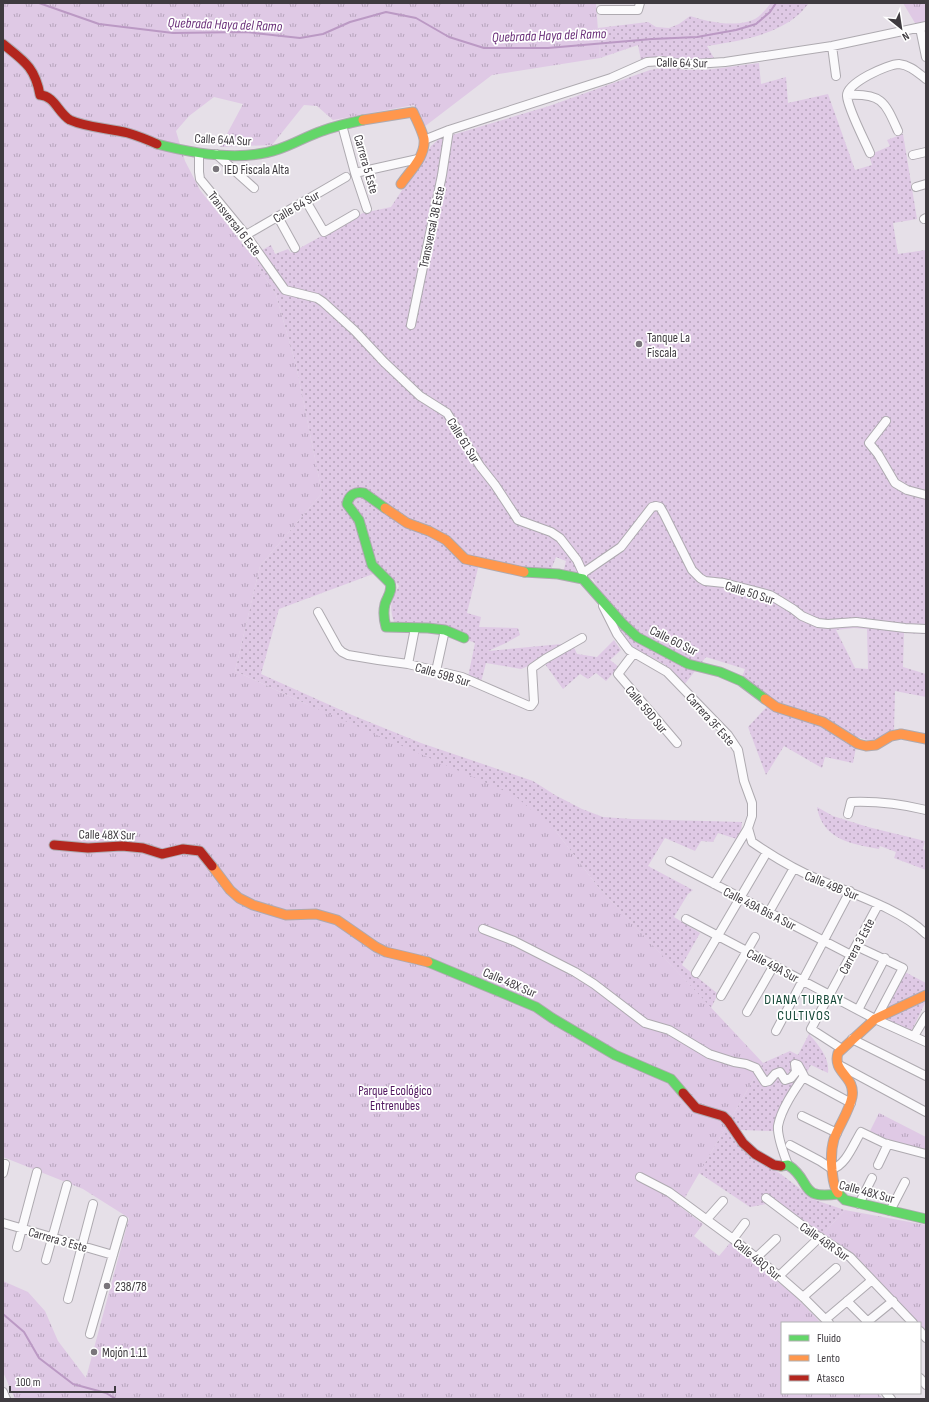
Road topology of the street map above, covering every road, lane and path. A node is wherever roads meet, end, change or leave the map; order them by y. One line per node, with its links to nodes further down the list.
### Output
1 (639, 7): 2 (street)
2 (601, 10)
3 (923, 27): 5 (street, Calle 64 Sur); 6 (street)
4 (3, 44): 14 (street, Calle 64A Sur)
5 (832, 46): 7 (street); 11 (street, Calle 64 Sur)
6 (926, 56)
7 (836, 76)
8 (926, 79): 9 (street)
9 (849, 91): 12 (street); 16 (street)
10 (342, 125): 13 (street, Calle 64A Sur); 17 (street, Calle 64A Sur); 20 (street, Carrera 5 Este)
11 (449, 130): 13 (street, Calle 64 Sur); 33 (street, Transversal 3B Este)
12 (898, 131)
13 (424, 140): 19 (street)
14 (199, 152): 17 (street, Calle 64A Sur); 30 (street, Transversal 6 Este)
15 (926, 152): 18 (street)
16 (870, 153)
17 (215, 154): 25 (street)
18 (913, 155)
19 (420, 156): 20 (street); 22 (street)
20 (355, 173): 27 (street, Carrera 5 Este)
21 (346, 177): 26 (street, Calle 64 Sur)
22 (401, 184)
23 (926, 184): 24 (street)
24 (916, 187)
25 (254, 188)
26 (306, 201): 28 (street); 29 (street, Calle 64 Sur)
27 (367, 209)
28 (356, 214)
29 (278, 217): 30 (street, Calle 64 Sur); 31 (street)
30 (246, 235): 32 (street, Transversal 6 Este)
31 (295, 248)
32 (285, 290): 36 (street, Calle 61 Sur)
33 (411, 325)
34 (886, 421): 35 (street)
35 (926, 495)
36 (583, 576): 37 (street, Calle 60 Sur); 39 (street); 40 (street, Calle 50 Sur)
37 (598, 596): 44 (street, Carrera 3F Este); 47 (street, Calle 60 Sur)
38 (318, 612): 45 (street, Calle 59B Sur)
39 (415, 628): 41 (street); 45 (street)
40 (926, 629)
41 (444, 630): 42 (street); 46 (street)
42 (464, 638)
43 (582, 638): 46 (street, Calle 59B Sur)
44 (634, 653): 48 (street, Calle 59D Sur); 51 (street, Carrera 3F Este)
45 (408, 664): 46 (street, Calle 59B Sur)
46 (436, 671)
47 (926, 739)
48 (677, 744)
49 (926, 810): 50 (street)
50 (848, 814)
51 (748, 828): 53 (street, Calle 49B Sur); 56 (street, Carrera 3F Este)
52 (54, 845): 97 (street, Calle 48X Sur)
53 (767, 852): 55 (street, Calle 49B Sur); 58 (street)
54 (670, 860): 56 (street, Calle 49A Bis A Sur)
55 (794, 868): 57 (street, Calle 49B Sur); 60 (street)
56 (714, 884): 58 (street, Calle 49A Bis A Sur)
57 (850, 891): 59 (street, Calle 49B Sur); 66 (street)
58 (740, 897): 60 (street, Calle 49A Bis A Sur); 64 (street)
59 (878, 904): 63 (street, Calle 49B Sur); 67 (street, Carrera 3 Este)
60 (769, 912): 66 (street, Calle 49A Bis A Sur)
61 (686, 919): 64 (street, Calle 49A Sur)
62 (483, 929): 87 (street)
63 (926, 934)
64 (718, 936): 68 (street, Calle 49A Sur); 72 (street)
65 (755, 937): 68 (street)
66 (824, 941): 69 (street, Calle 49A Bis A Sur); 73 (street)
67 (856, 946): 69 (street, Carrera 3 Este); 70 (street)
68 (746, 951): 71 (street, Calle 49A Sur); 76 (street)
69 (851, 955): 74 (street, Carrera 3 Este)
70 (885, 958): 77 (street); 80 (street)
71 (774, 965): 73 (street, Calle 49A Sur); 78 (street)
72 (696, 973)
73 (802, 981): 74 (street, Calle 49A Sur); 81 (street)
74 (830, 995): 77 (street, Calle 49A Sur); 85 (street, Carrera 3 Este)
75 (926, 995): 80 (street)
76 (721, 996)
77 (858, 1010): 80 (street, Calle 49A Sur)
78 (747, 1012)
79 (926, 1016): 82 (street)
80 (875, 1020): 82 (street, Calle 49A Sur); 83 (street)
81 (776, 1031)
82 (914, 1036): 84 (street, Calle 49A Sur)
83 (852, 1039): 85 (street); 88 (street)
84 (926, 1042)
85 (842, 1049): 86 (street)
86 (837, 1064): 89 (street); 90 (street)
87 (803, 1076): 89 (street); 97 (street)
88 (926, 1076)
89 (851, 1103): 92 (street)
90 (926, 1112)
91 (802, 1116): 92 (street)
92 (837, 1132): 99 (street)
93 (888, 1144): 95 (street); 98 (street); 99 (street)
94 (790, 1145): 99 (street)
95 (926, 1154)
96 (5, 1164): 101 (street)
97 (788, 1165): 106 (street, Calle 48X Sur)
98 (878, 1165)
99 (832, 1170): 106 (street)
100 (37, 1172): 117 (street)
101 (3, 1173)
102 (640, 1177): 112 (street, Calle 48Q Sur)
103 (872, 1178): 110 (street)
104 (905, 1182): 111 (street)
105 (67, 1185): 118 (street)
106 (838, 1194): 110 (street, Calle 48X Sur)
107 (766, 1198): 119 (street, Calle 48R Sur)
108 (723, 1201): 112 (street)
109 (93, 1204): 123 (street)
110 (859, 1204): 111 (street, Calle 48X Sur)
111 (890, 1211): 113 (street, Calle 48X Sur)
112 (707, 1219): 120 (street, Calle 48Q Sur)
113 (926, 1219)
114 (123, 1220): 124 (street)
115 (3, 1223): 117 (street, Carrera 3 Este)
116 (745, 1223): 120 (street)
117 (22, 1228): 118 (street, Carrera 3 Este); 122 (street)
118 (52, 1237): 123 (street, Carrera 3 Este); 126 (street)
119 (820, 1237): 128 (street); 129 (street, Calle 48R Sur)
120 (733, 1239): 125 (street, Calle 48Q Sur)
121 (776, 1239): 125 (street)
122 (17, 1246)
123 (82, 1246): 124 (street, Carrera 3 Este); 131 (street)
124 (113, 1255): 138 (street)
125 (757, 1257): 128 (street, Calle 48Q Sur)
126 (46, 1260)
127 (836, 1268): 130 (street)
128 (779, 1276): 130 (street, Calle 48Q Sur)
129 (872, 1280): 132 (street); 133 (street, Calle 48R Sur)
130 (803, 1297): 134 (street, Calle 48Q Sur)
131 (68, 1299)
132 (847, 1301): 134 (street); 135 (street)
133 (893, 1301): 136 (street); 137 (street, Calle 48R Sur)
134 (828, 1321)
135 (867, 1322)
136 (869, 1322)
137 (912, 1322)
138 (90, 1334)
139 (3, 1392): 140 (street)
140 (6, 1399)

